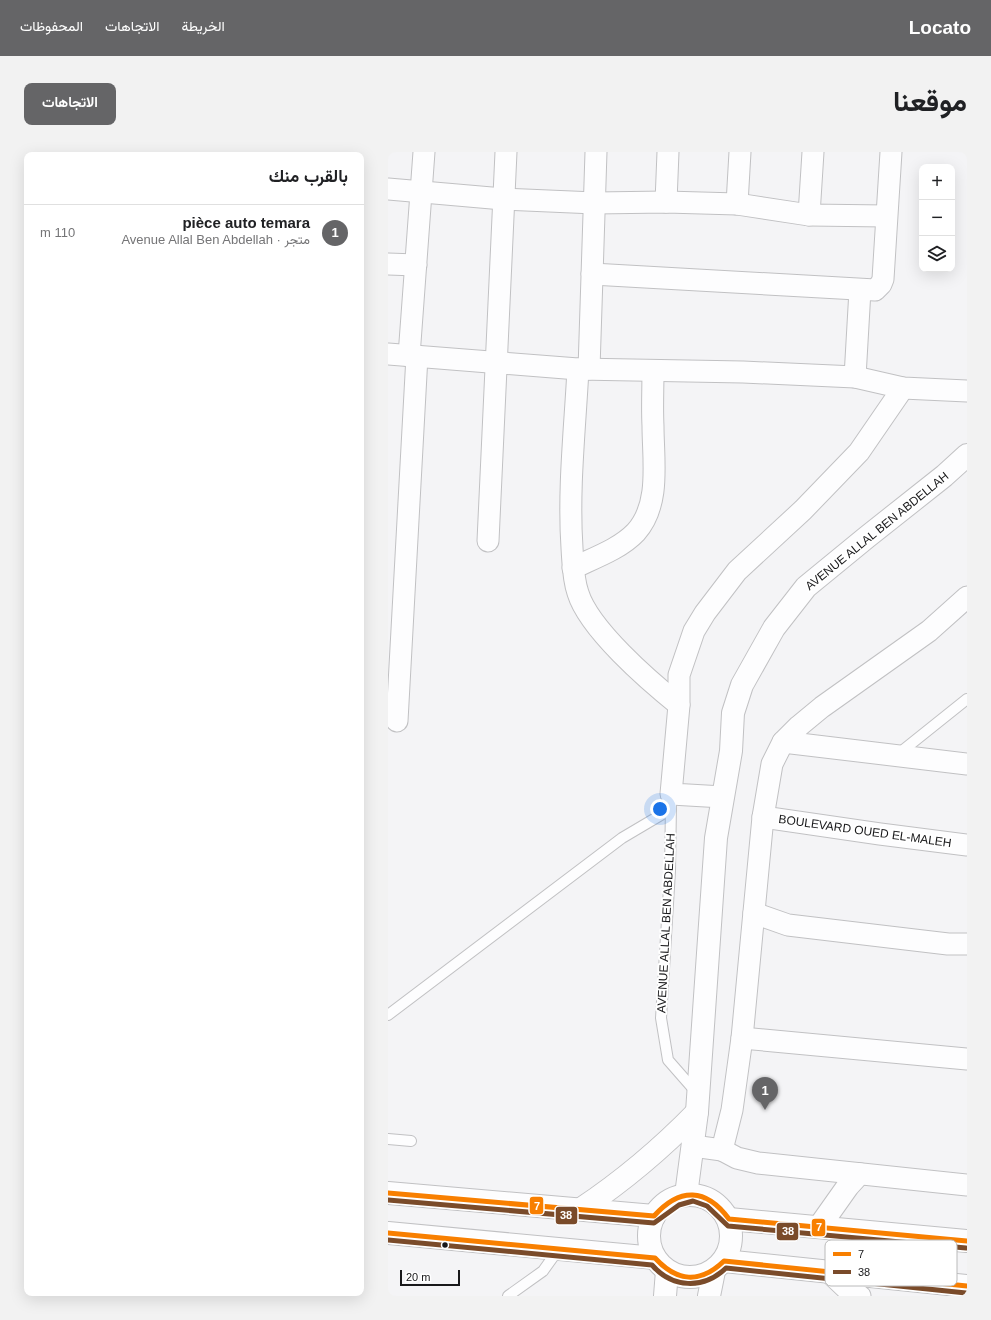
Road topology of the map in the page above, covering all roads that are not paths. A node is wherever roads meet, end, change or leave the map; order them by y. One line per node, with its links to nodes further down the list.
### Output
1 (424, 152): 9 (street)
2 (506, 152): 10 (street)
3 (596, 152): 12 (street)
4 (668, 152): 11 (street)
5 (740, 152): 13 (street)
6 (813, 152): 14 (street)
7 (890, 152): 15 (street)
8 (388, 189): 9 (street)
9 (421, 191): 10 (street); 17 (street)
10 (503, 199): 12 (street); 22 (street)
11 (666, 202): 12 (street); 13 (street)
12 (594, 203): 18 (street)
13 (737, 204): 14 (street)
14 (809, 215): 15 (street)
15 (886, 216): 19 (street)
16 (388, 264): 17 (street)
17 (416, 265): 21 (street)
18 (592, 274): 19 (street); 23 (street)
19 (860, 290): 25 (street)
20 (388, 354): 21 (street)
21 (413, 356): 22 (street); 34 (street)
22 (497, 363): 23 (street); 29 (street)
23 (583, 369): 24 (street); 30 (street)
24 (653, 371): 25 (street); 30 (street)
25 (855, 377): 26 (street)
26 (903, 388): 27 (street); 33 (street, AVENUE ALLAL BEN ABDELLAH)
27 (967, 391)
28 (967, 456): 38 (main road, AVENUE ALLAL BEN ABDELLAH)
29 (488, 541)
30 (573, 568): 33 (street)
31 (967, 597): 35 (street)
32 (967, 699): 36 (lane)
33 (679, 704): 39 (street, AVENUE ALLAL BEN ABDELLAH)
34 (397, 721)
35 (783, 742): 36 (street); 40 (street)
36 (896, 756): 37 (street)
37 (967, 764)
38 (723, 797): 39 (street); 47 (main road, AVENUE ALLAL BEN ABDELLAH)
39 (671, 801): 44 (lane); 47 (lane, AVENUE ALLAL BEN ABDELLAH)
40 (763, 817): 41 (street, BOULEVARD OUED EL-MALEH); 42 (street)
41 (967, 845)
42 (754, 913): 43 (street); 45 (street)
43 (967, 944)
44 (388, 1015)
45 (742, 1038): 46 (street); 51 (street)
46 (967, 1059)
47 (698, 1103): 50 (main road, AVENUE ALLAL BEN ABDELLAH); 56 (main road)
48 (388, 1139): 49 (lane)
49 (411, 1141)
50 (694, 1146): 51 (street); 55 (main road, AVENUE ALLAL BEN ABDELLAH)
51 (722, 1150): 52 (street)
52 (859, 1174): 53 (street); 59 (main road)
53 (967, 1185)
54 (388, 1193): 56 (main road)
55 (686, 1195): 57 (main road); 58 (main road)
56 (581, 1209): 57 (main road)
57 (654, 1216): 65 (main road)
58 (728, 1219): 59 (main road); 66 (main road)
59 (819, 1227): 61 (main road)
60 (388, 1234): 64 (main road)
61 (956, 1240)
62 (957, 1240): 63 (main road)
63 (967, 1241)
64 (558, 1250): 65 (main road); 71 (lane)
65 (661, 1264): 66 (main road); 72 (main road)
66 (719, 1266): 67 (main road); 73 (main road)
67 (825, 1271)
68 (957, 1285): 70 (main road)
69 (844, 1286): 74 (street)
70 (967, 1286)
71 (508, 1296)
72 (665, 1296)
73 (709, 1296)
74 (860, 1296)

